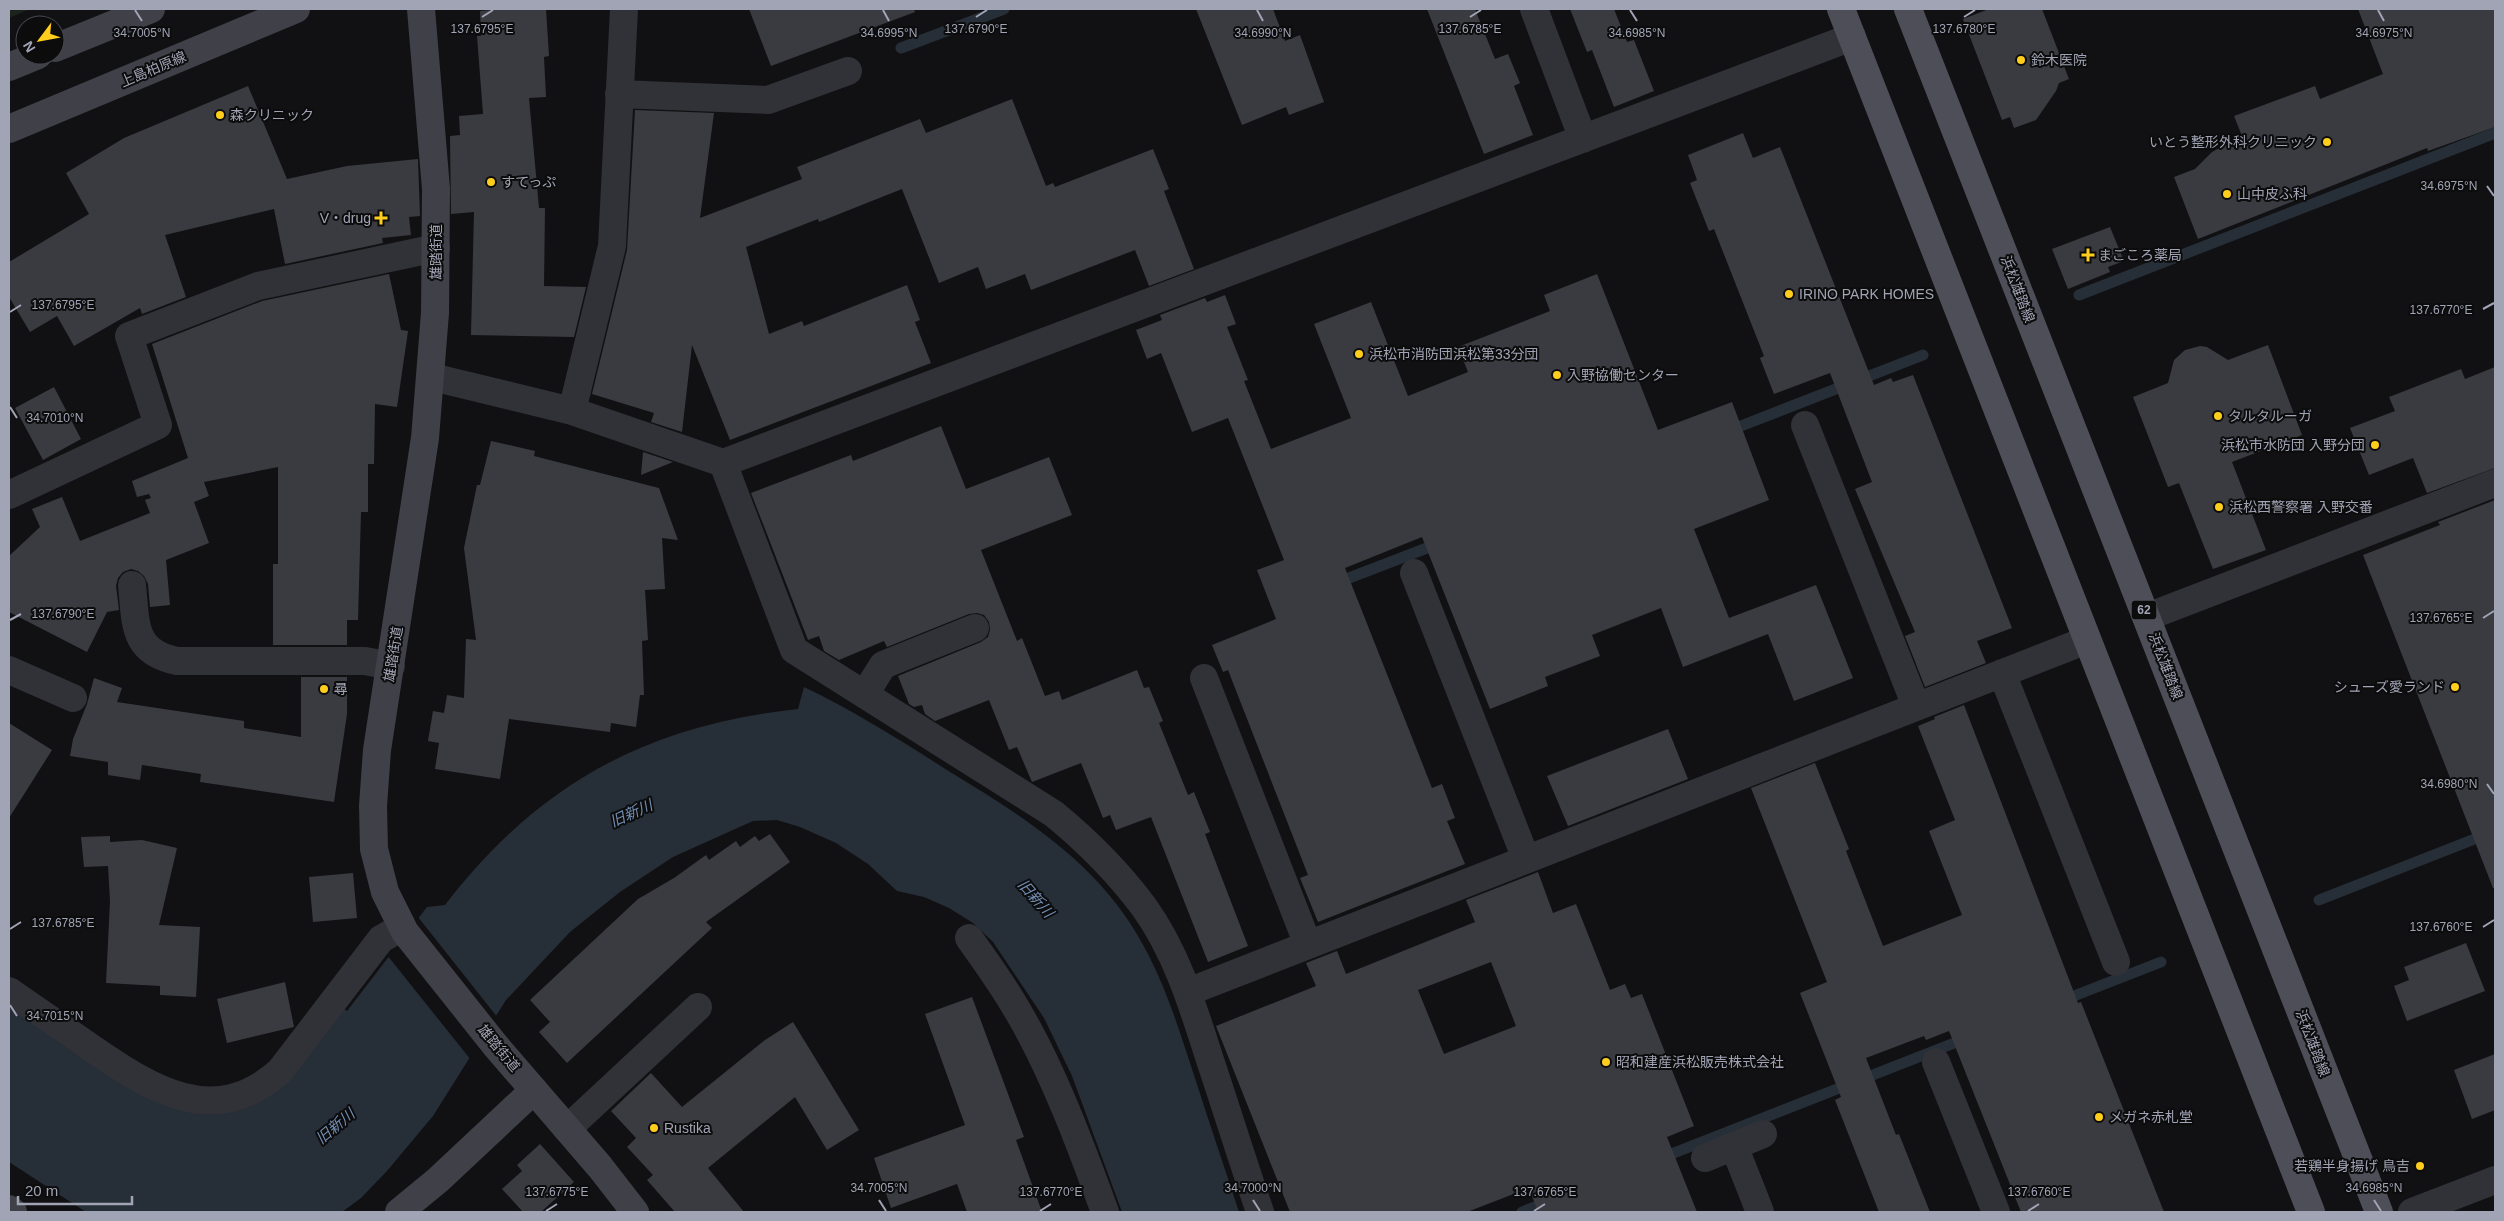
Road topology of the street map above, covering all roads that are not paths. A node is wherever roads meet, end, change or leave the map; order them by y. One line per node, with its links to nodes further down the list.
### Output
1 (151, 9): 9 (street)
2 (296, 9): 12 (street, 上島柏原線)
3 (421, 9): 14 (street, 雄踏街道)
4 (624, 9): 11 (street)
5 (1534, 9): 13 (street)
6 (1841, 9): 8 (main road)
7 (1911, 10): 23 (main road, 浜松雄踏線 / 62)
8 (1852, 37): 13 (street); 25 (main road)
9 (65, 44)
10 (848, 71): 11 (street)
11 (620, 94): 16 (street)
12 (9, 129)
13 (1583, 139): 18 (street)
14 (436, 248): 15 (street, 雄踏街道); 20 (street)
15 (432, 377): 16 (street); 26 (street, 雄踏街道)
16 (572, 412): 18 (street)
17 (1805, 425): 32 (street)
18 (723, 463): 30 (street)
19 (2495, 483): 23 (street)
20 (9, 494)
21 (1414, 574): 33 (street)
22 (132, 585): 26 (street)
23 (2146, 617): 57 (main road, 浜松雄踏線 / 62)
24 (975, 628): 30 (street)
25 (2087, 640): 28 (street); 56 (main road)
26 (391, 666): 34 (street, 雄踏街道)
27 (9, 670): 31 (street)
28 (2002, 673): 32 (street); 37 (street)
29 (1204, 678): 36 (street)
30 (865, 694): 39 (street)
31 (73, 698)
32 (1916, 706): 33 (street)
33 (1526, 859): 36 (street)
34 (403, 929): 38 (street); 42 (street, 雄踏街道)
35 (969, 938): 52 (street)
36 (1308, 945): 39 (street)
37 (2116, 962)
38 (9, 991)
39 (1188, 992): 53 (street)
40 (698, 1007): 43 (street)
41 (1936, 1062): 55 (street)
42 (534, 1090): 43 (street, 雄踏街道); 50 (street)
43 (567, 1128): 51 (street, 雄踏街道)
44 (1763, 1134): 45 (street)
45 (1734, 1146): 46 (street); 54 (street)
46 (1705, 1158)
47 (2495, 1180): 58 (street)
48 (9, 1209): 49 (street)
49 (14, 1212)
50 (399, 1212)
51 (636, 1212)
52 (1105, 1212)
53 (1260, 1212)
54 (1760, 1212)
55 (1996, 1212)
56 (2311, 1212)
57 (2379, 1212)
58 (2412, 1212)

